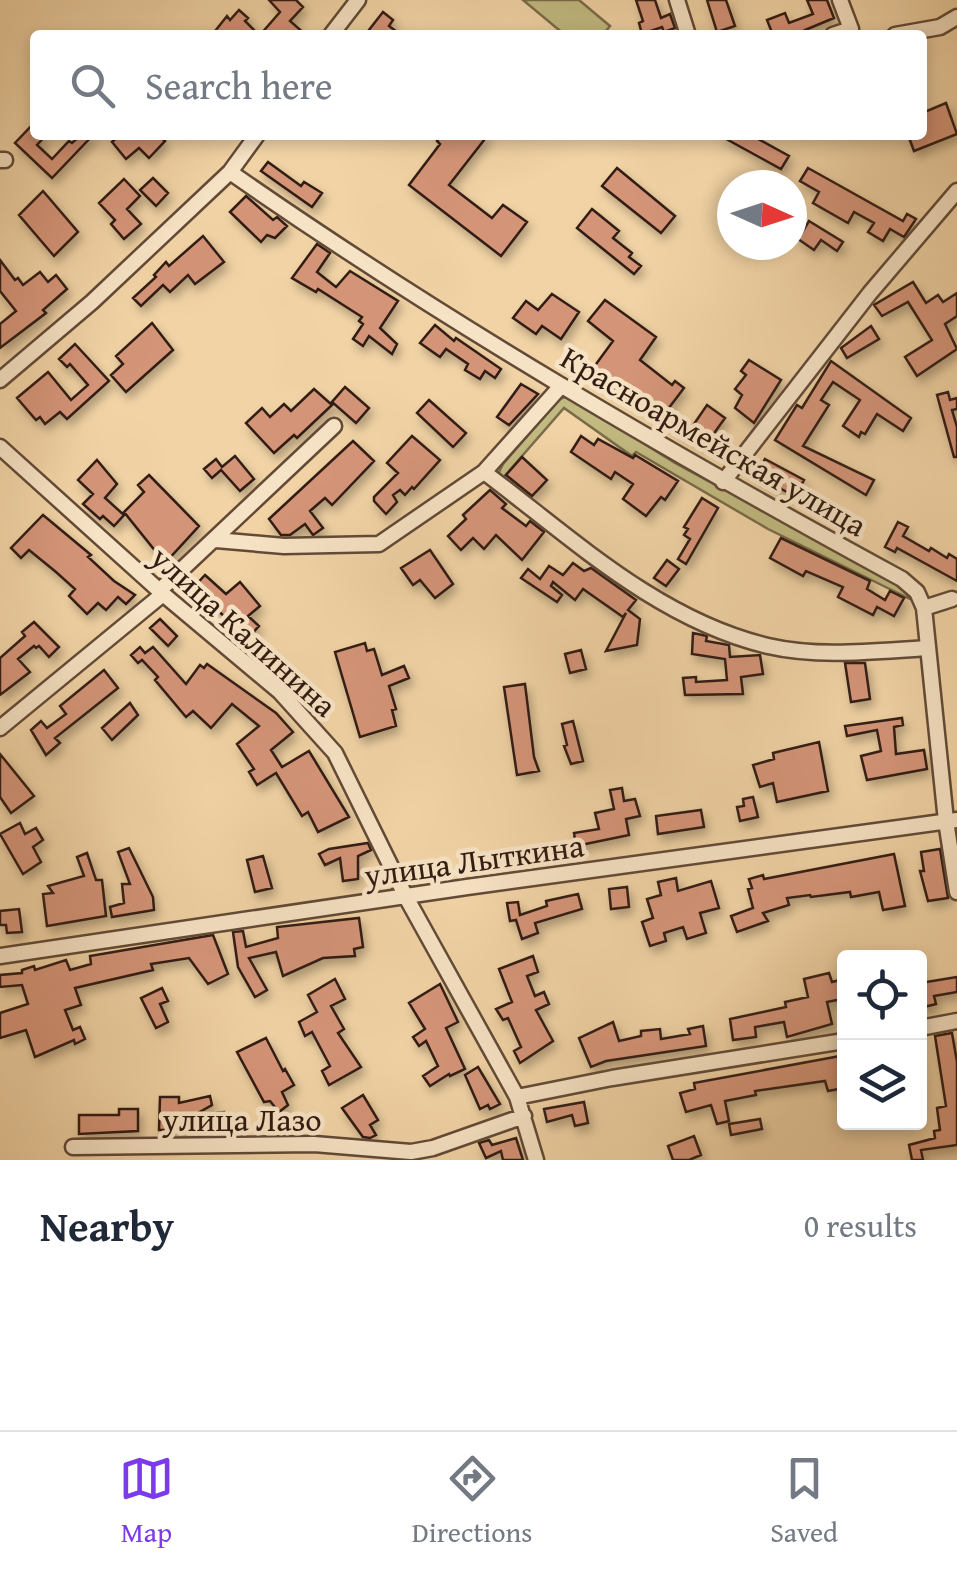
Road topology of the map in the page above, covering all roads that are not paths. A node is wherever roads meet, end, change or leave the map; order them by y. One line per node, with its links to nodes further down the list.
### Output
1 (358, 0): 5 (street)
2 (677, 0): 6 (street)
3 (840, 0): 7 (street)
4 (957, 16): 8 (street)
5 (335, 30)
6 (686, 30)
7 (848, 30)
8 (920, 30)
9 (253, 140): 10 (street)
10 (230, 172): 12 (street); 13 (street, Красноармейская улица)
11 (957, 191): 17 (street)
12 (0, 380)
13 (561, 386): 16 (street); 17 (street, Красноармейская улица)
14 (334, 426): 18 (street)
15 (0, 447): 19 (street, улица Калинина)
16 (484, 472): 18 (street); 22 (street)
17 (723, 482): 21 (street, Красноармейская улица)
18 (216, 540): 19 (street)
19 (161, 592): 23 (street); 26 (street, улица Калинина)
20 (955, 597): 21 (street)
21 (924, 608): 22 (street)
22 (928, 648): 24 (street)
23 (0, 728)
24 (951, 820): 25 (street); 26 (street, улица Лыткина)
25 (957, 892)
26 (406, 897): 27 (street, улица Лыткина); 31 (street, улица Калинина)
27 (0, 956)
28 (957, 1021): 29 (street)
29 (927, 1027)
30 (837, 1043): 31 (street)
31 (516, 1097): 32 (street, улица Калинина)
32 (524, 1116): 33 (street, улица Лазо); 34 (street, улица Калинина)
33 (73, 1148)
34 (536, 1160)

